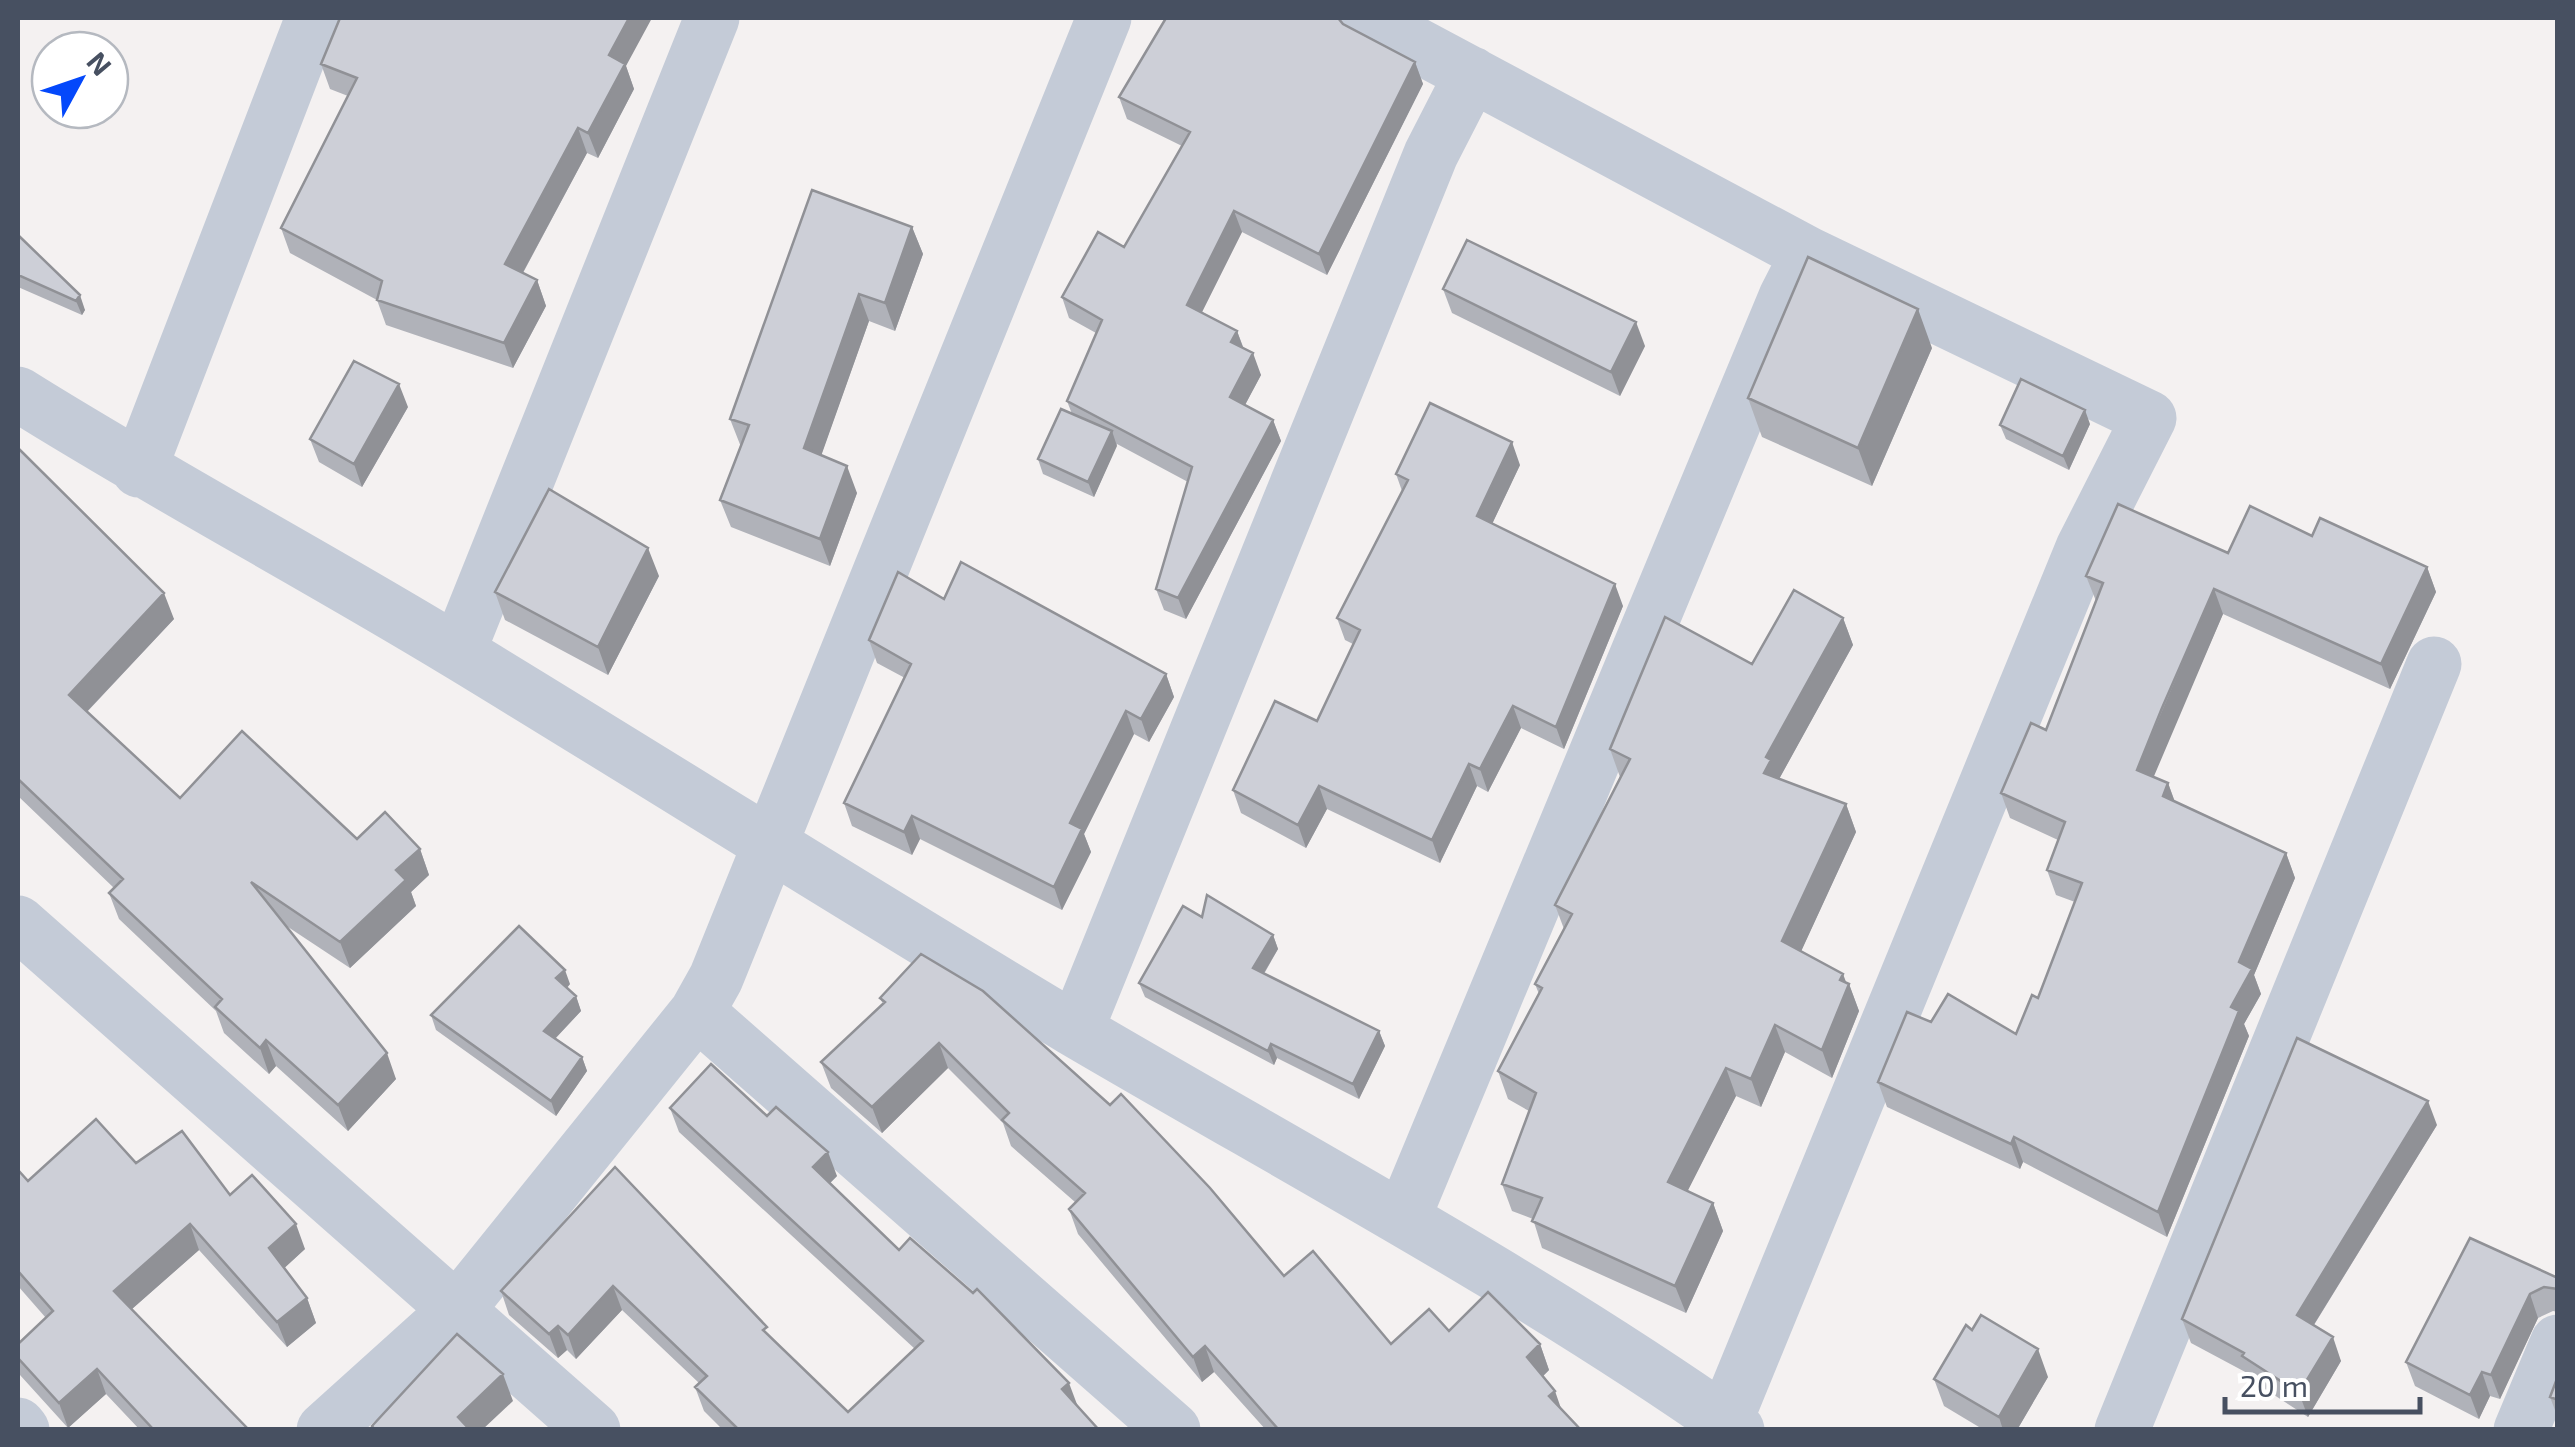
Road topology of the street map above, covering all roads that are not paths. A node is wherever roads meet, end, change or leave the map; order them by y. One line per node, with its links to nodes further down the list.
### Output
1 (313, 18): 8 (street)
2 (712, 18): 9 (street)
3 (1104, 18): 11 (street)
4 (1366, 18): 5 (street)
5 (1472, 74): 6 (street); 14 (street)
6 (1808, 254): 15 (street); 18 (street)
7 (18, 394): 8 (street)
8 (138, 470): 9 (street)
9 (458, 652): 11 (street)
10 (2434, 664): 22 (street)
11 (770, 848): 13 (street); 14 (street)
12 (18, 923): 16 (street)
13 (696, 1012): 16 (street); 21 (street)
14 (1076, 1030): 15 (street)
15 (1403, 1218): 18 (street)
16 (456, 1311): 19 (street); 20 (street)
17 (2558, 1342): 23 (street)
18 (1731, 1425)
19 (324, 1430)
20 (593, 1430)
21 (1173, 1430)
22 (2122, 1430)
23 (2521, 1430)

